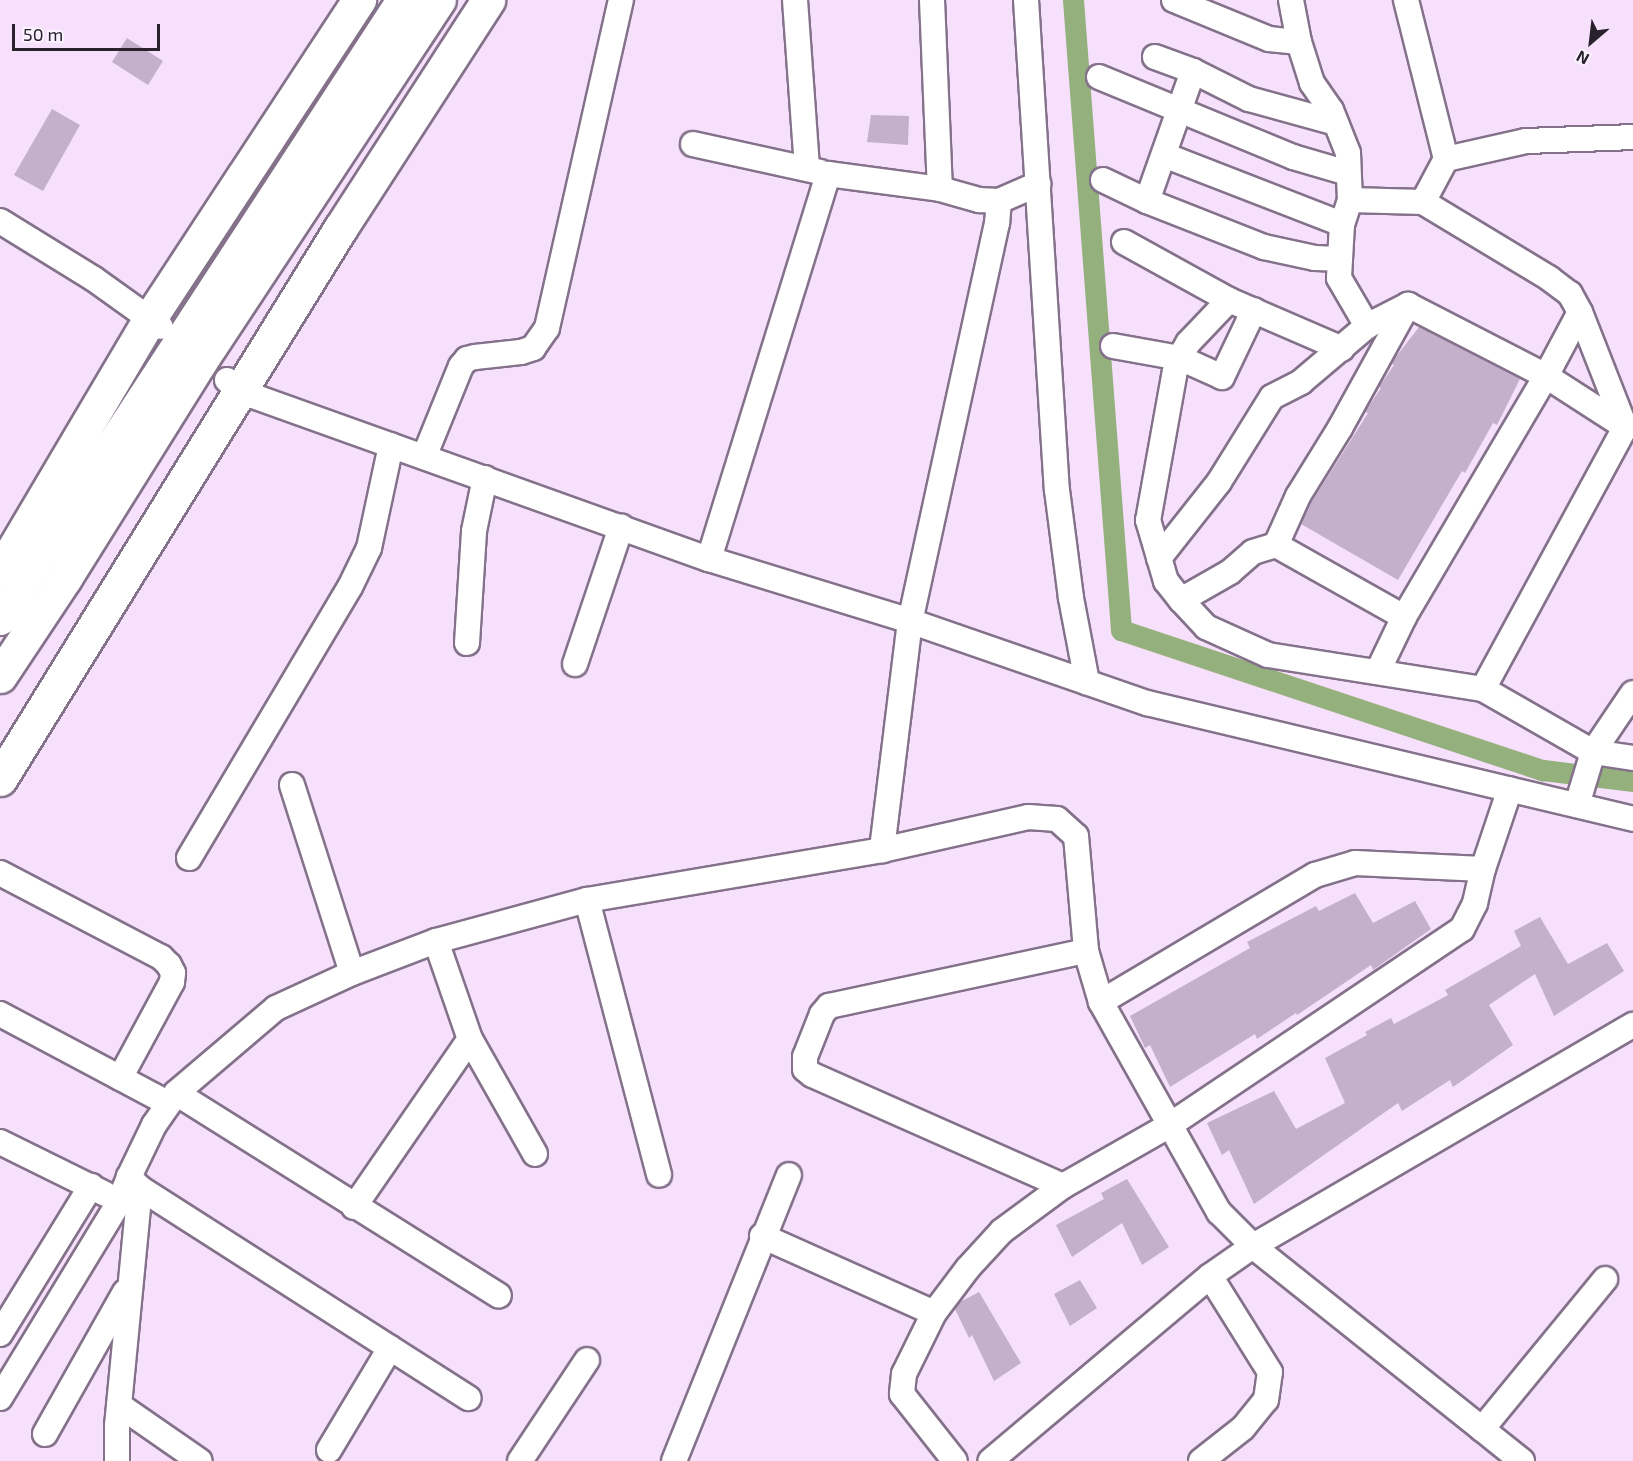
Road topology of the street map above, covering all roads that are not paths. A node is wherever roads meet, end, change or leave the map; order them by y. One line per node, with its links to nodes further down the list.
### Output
1 (359, 0): 39 (highway)
2 (403, 0): 57 (highway)
3 (439, 0): 62 (highway)
4 (489, 0): 45 (highway)
5 (621, 0): 48 (street)
6 (795, 0): 22 (street)
7 (932, 0): 26 (street)
8 (1026, 0): 25 (street)
9 (1174, 0): 12 (street)
10 (1291, 0): 12 (street)
11 (1406, 0): 21 (street)
12 (1299, 42): 17 (street)
13 (1155, 57): 14 (street)
14 (1193, 71): 16 (street); 17 (street)
15 (1099, 77): 16 (street)
16 (1180, 110): 20 (street); 23 (street)
17 (1336, 123): 23 (street)
18 (1633, 137): 21 (street)
19 (693, 144): 22 (street)
20 (1164, 155): 29 (street); 32 (street)
21 (1446, 159): 30 (street)
22 (818, 171): 26 (street); 53 (street)
23 (1348, 173): 27 (street)
24 (1103, 180): 29 (street)
25 (1038, 184): 28 (street); 63 (street)
26 (940, 189): 28 (street)
27 (1350, 200): 30 (street); 32 (street)
28 (999, 201): 58 (street)
29 (1147, 201): 34 (street)
30 (1423, 202): 38 (street)
31 (0, 221): 39 (street)
32 (1342, 224): 34 (street)
33 (1124, 242): 35 (street)
34 (1340, 259): 40 (street)
35 (1229, 300): 37 (street); 43 (street)
36 (1408, 304): 40 (street); 44 (street); 51 (street)
37 (1254, 310): 42 (street); 43 (street)
38 (1580, 312): 44 (street); 46 (street)
39 (156, 323): 54 (highway)
40 (1367, 326): 42 (street)
41 (1113, 346): 43 (street)
42 (1342, 349): 52 (street)
43 (1180, 358): 52 (street)
44 (1546, 376): 46 (street); 56 (street)
45 (233, 385): 47 (street); 68 (highway)
46 (1625, 427): 64 (street)
47 (391, 445): 48 (street); 74 (street)
48 (424, 457): 49 (street)
49 (485, 478): 50 (street); 59 (street)
50 (621, 527): 53 (street); 60 (street)
51 (1276, 545): 55 (street); 56 (street)
52 (1159, 558): 55 (street)
53 (709, 559): 58 (street)
54 (0, 572)
55 (1181, 600): 61 (street)
56 (1404, 617): 61 (street)
57 (0, 618)
58 (910, 621): 63 (street); 73 (street)
59 (467, 643)
60 (575, 664)
61 (1378, 671): 64 (street)
62 (0, 676)
63 (1087, 682): 70 (street)
64 (1484, 689): 66 (street)
65 (1633, 693): 66 (street)
66 (1591, 757): 67 (street); 71 (street)
67 (1633, 758)
68 (0, 779)
69 (292, 785): 80 (street)
70 (1510, 789): 71 (street); 75 (street)
71 (1578, 801): 72 (street)
72 (1633, 819)
73 (882, 850): 77 (street); 79 (street)
74 (189, 858)
75 (1483, 869): 81 (street); 87 (street)
76 (0, 873): 85 (street)
77 (587, 900): 78 (street); 90 (street)
78 (436, 941): 80 (street); 84 (street)
79 (1086, 951): 81 (street); 94 (street)
80 (352, 973): 86 (street)
81 (1101, 1002): 87 (street)
82 (0, 1014): 85 (street)
83 (1633, 1024): 98 (street)
84 (470, 1039): 89 (street); 96 (street)
85 (120, 1078): 86 (street)
86 (172, 1099): 92 (street); 96 (street)
87 (1170, 1125): 94 (street); 98 (street)
88 (0, 1142): 93 (street)
89 (535, 1154)
90 (659, 1175)
91 (789, 1175): 97 (street)
92 (134, 1183): 95 (street); 101 (street); 105 (street)
93 (91, 1186): 95 (street); 104 (street)
94 (1063, 1186): 103 (street)
95 (119, 1202): 107 (street)
96 (354, 1207): 102 (street)
97 (762, 1236): 103 (street); 117 (street)
98 (1253, 1246): 99 (street); 111 (street)
99 (1210, 1276): 110 (street); 119 (street)
100 (1605, 1279): 111 (street)
101 (130, 1283): 109 (street); 112 (street)
102 (499, 1296)
103 (934, 1313): 118 (street)
104 (0, 1334)
105 (390, 1348): 108 (street); 113 (street)
106 (587, 1360): 116 (street)
107 (0, 1398)
108 (469, 1398)
109 (119, 1405): 114 (street); 115 (street)
110 (1243, 1428): 120 (street); 121 (street)
111 (1482, 1429): 122 (street)
112 (45, 1434)
113 (328, 1450)
114 (116, 1459)
115 (200, 1461)
116 (520, 1461)
117 (674, 1461)
118 (955, 1461)
119 (990, 1461)
120 (1201, 1461)
121 (1228, 1461)
122 (1522, 1461)

